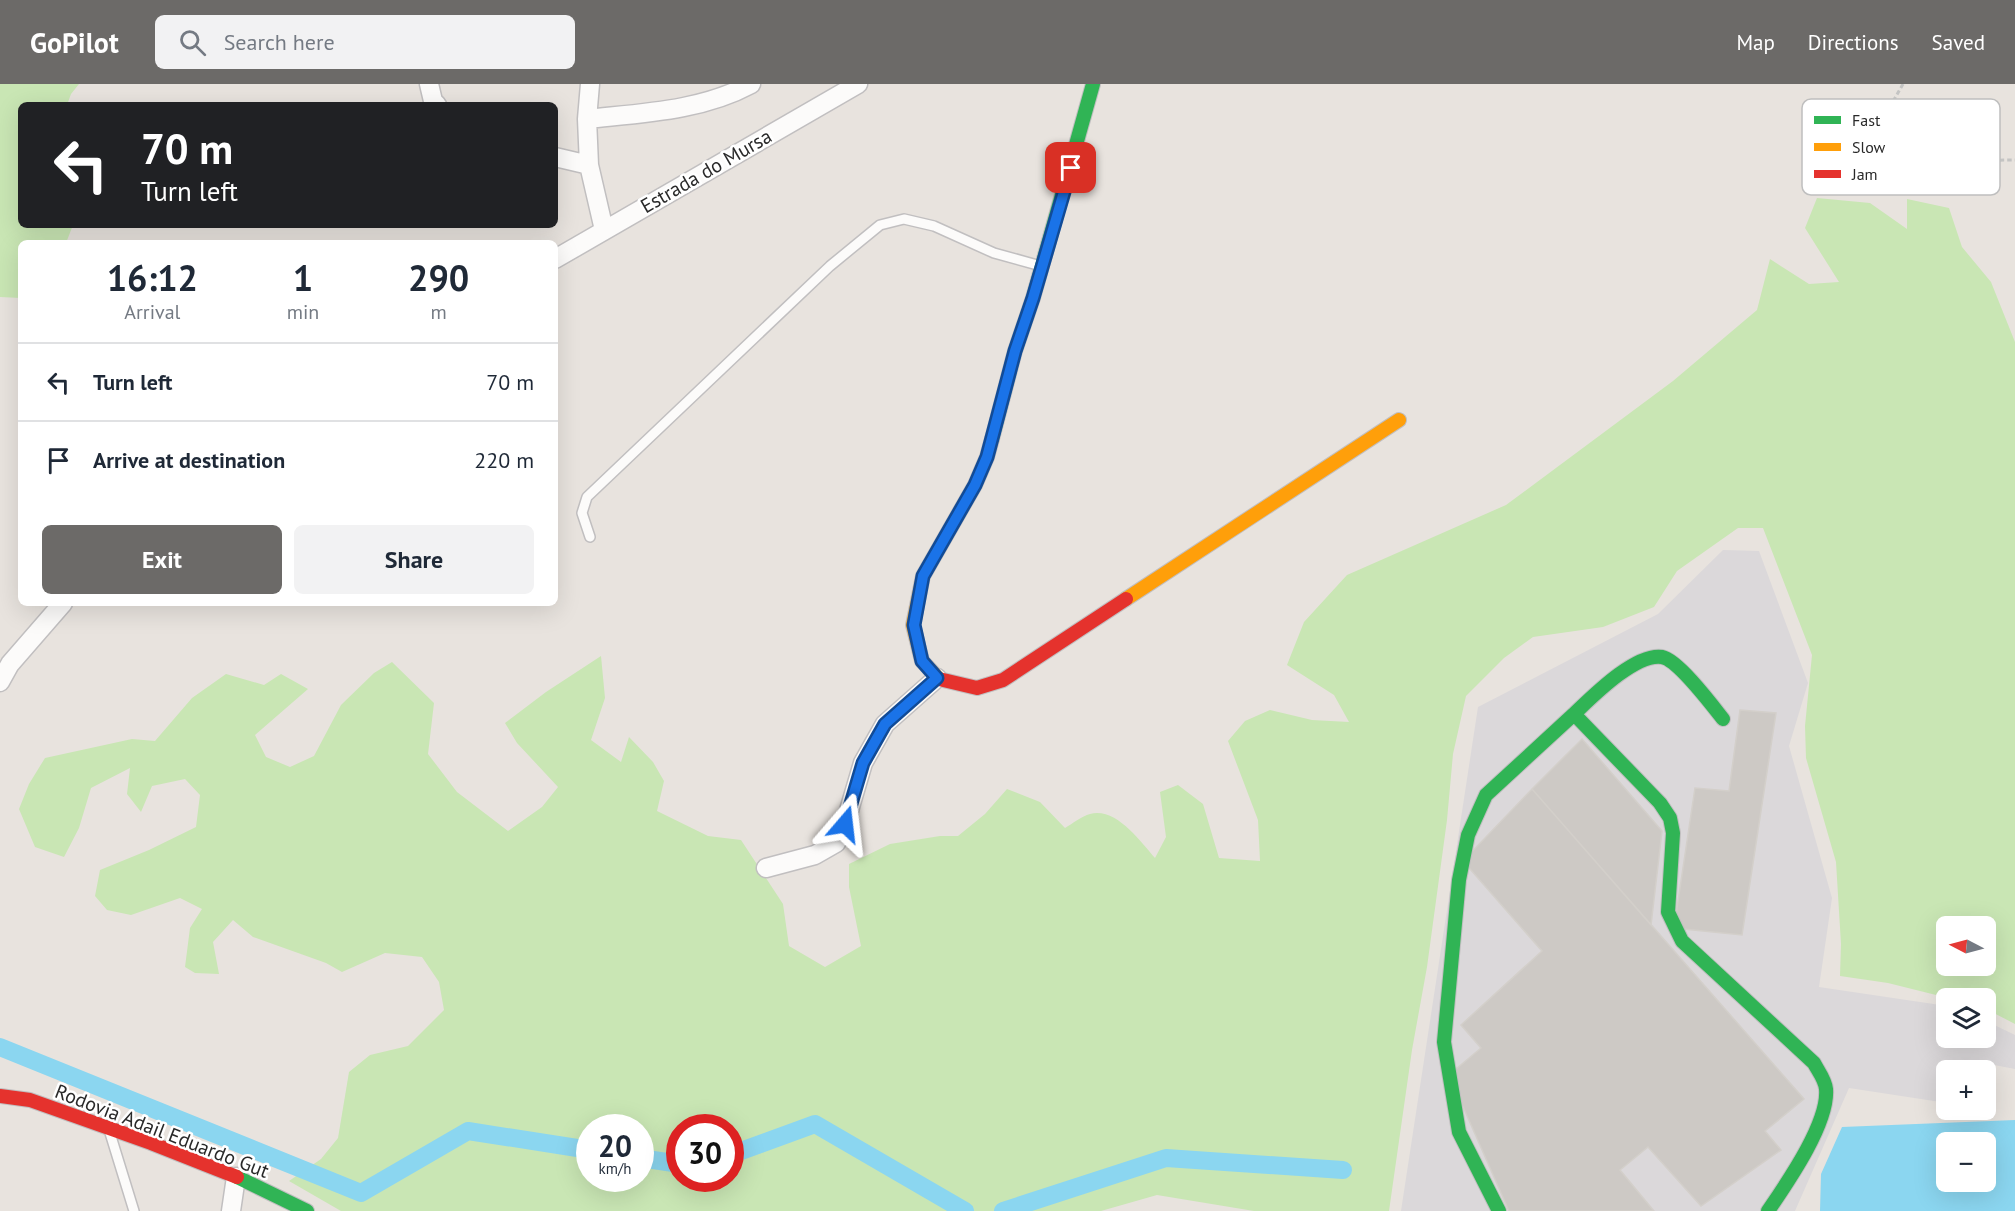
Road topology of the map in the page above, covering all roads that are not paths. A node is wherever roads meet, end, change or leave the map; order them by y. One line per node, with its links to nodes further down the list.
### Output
1 (429, 84): 6 (street)
2 (590, 84): 7 (street)
3 (751, 84): 7 (street)
4 (858, 84): 10 (street, Estrada do Mursa)
5 (1093, 84): 12 (street)
6 (434, 102)
7 (587, 119): 9 (street)
8 (558, 159): 9 (street)
9 (589, 165): 10 (street)
10 (604, 230): 11 (street, Estrada do Mursa)
11 (558, 257)
12 (1041, 267): 14 (lane); 16 (street)
13 (1399, 420): 16 (street)
14 (590, 537)
15 (60, 606): 17 (street)
16 (937, 678): 20 (street)
17 (0, 682)
18 (1574, 714): 19 (street); 27 (street); 28 (street)
19 (1723, 719)
20 (766, 868)
21 (0, 1096): 22 (street, Rodovia Adail Eduardo Gut)
22 (108, 1129): 23 (street, Rodovia Adail Eduardo Gut); 24 (lane)
23 (236, 1177): 25 (street); 26 (street, Rodovia Adail Eduardo Gut)
24 (134, 1211)
25 (231, 1211)
26 (307, 1211)
27 (1499, 1211)
28 (1768, 1211)

